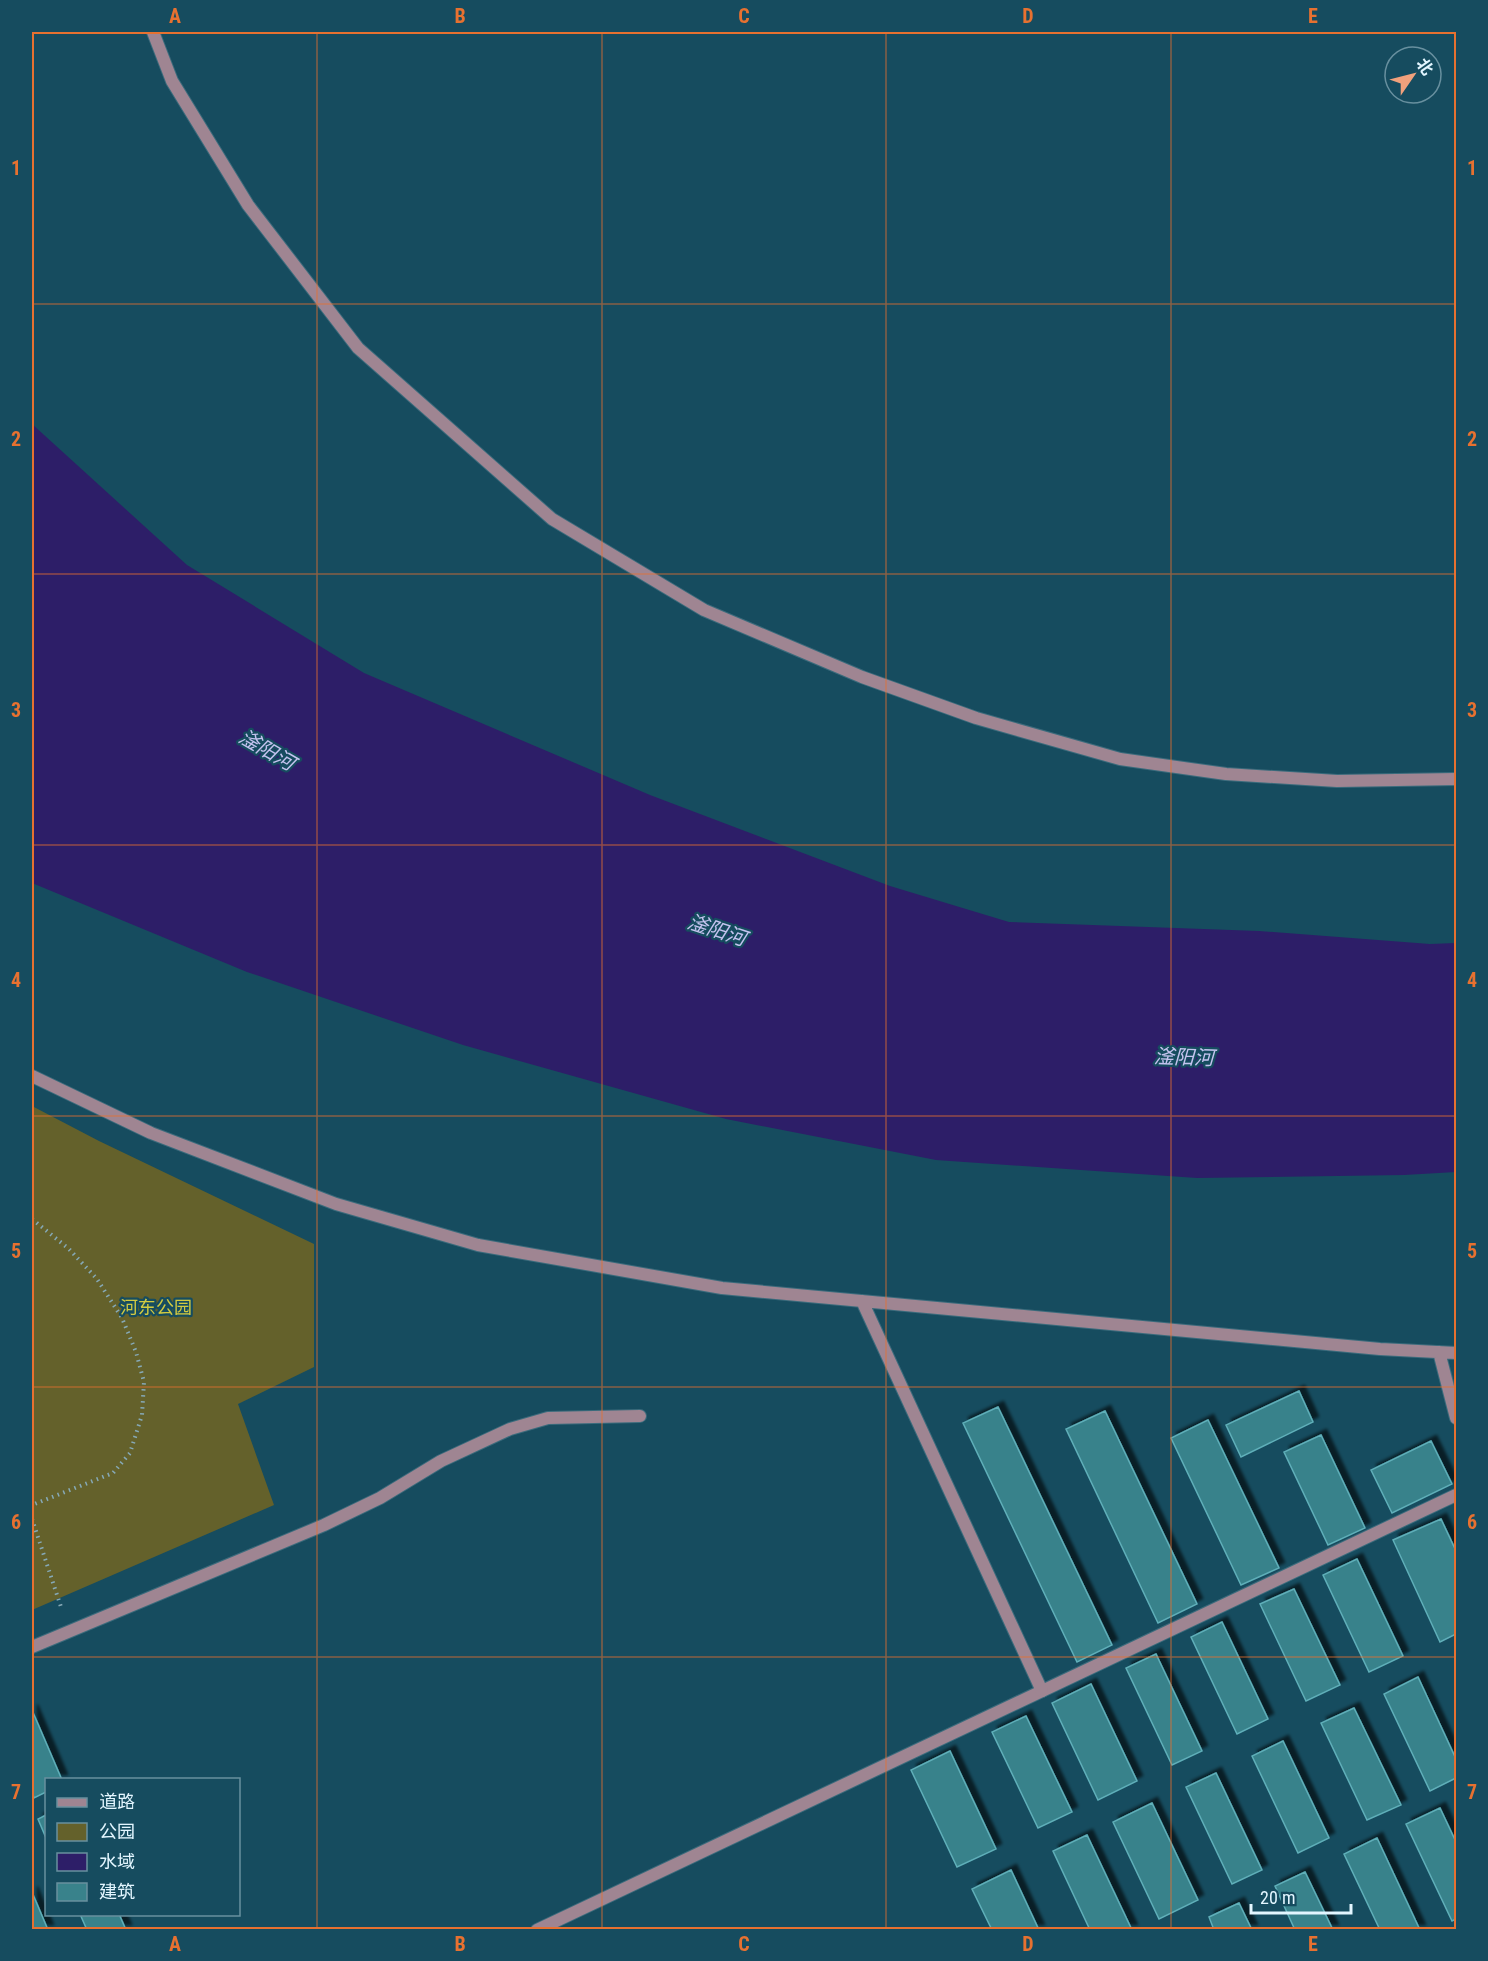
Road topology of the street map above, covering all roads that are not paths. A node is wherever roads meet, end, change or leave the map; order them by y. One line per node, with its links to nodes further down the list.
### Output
1 (153, 32): 2 (street)
2 (1456, 779)
3 (32, 1076): 4 (street)
4 (862, 1300): 5 (street); 11 (street)
5 (1439, 1352): 6 (street); 8 (street)
6 (1456, 1353)
7 (640, 1416): 10 (street)
8 (1456, 1418)
9 (1456, 1495): 11 (street)
10 (32, 1647)
11 (1042, 1692): 12 (street)
12 (537, 1929)

